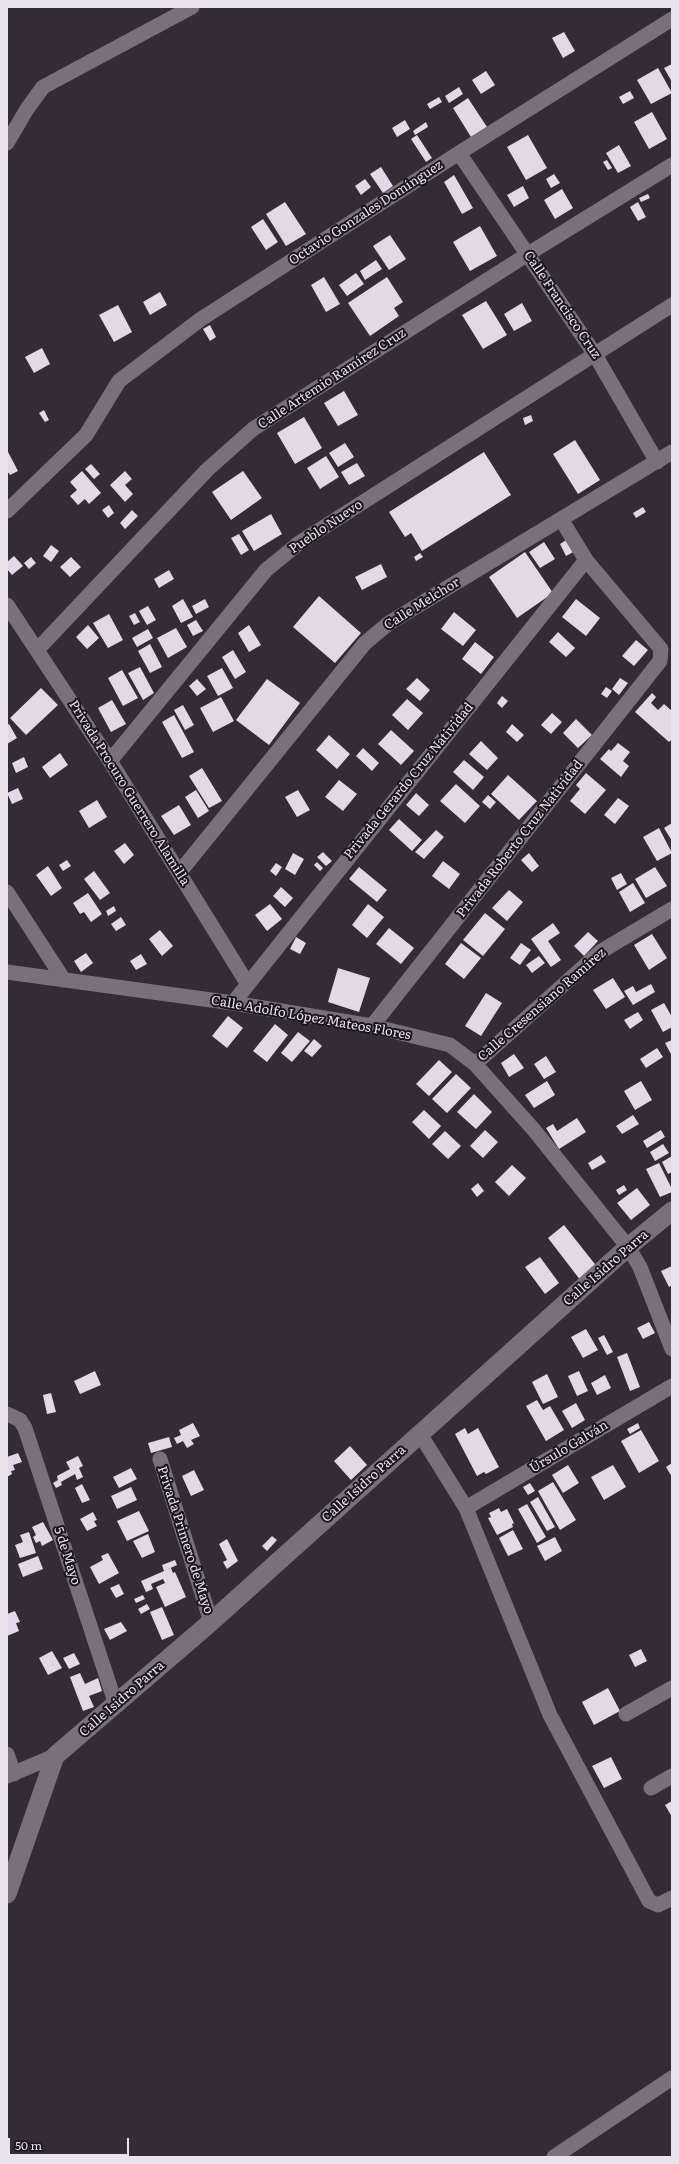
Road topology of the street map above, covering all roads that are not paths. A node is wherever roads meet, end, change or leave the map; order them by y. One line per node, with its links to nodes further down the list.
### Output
1 (192, 7): 3 (street)
2 (672, 19): 4 (street, Octavio Gonzales Domínguez)
3 (7, 143)
4 (459, 153): 6 (street, Calle Francisco Cruz); 11 (street, Octavio Gonzales Domínguez)
5 (672, 165): 6 (street, Calle Artemio Ramírez Cruz)
6 (528, 254): 8 (street, Calle Francisco Cruz); 15 (street, Calle Artemio Ramírez Cruz)
7 (672, 305): 8 (street, Pueblo Nuevo)
8 (594, 353): 10 (street, Calle Francisco Cruz); 16 (street, Pueblo Nuevo)
9 (672, 452): 10 (street, Calle Melchor)
10 (656, 462): 12 (street, Calle Melchor)
11 (7, 511)
12 (561, 519): 13 (street); 17 (street, Calle Melchor)
13 (586, 560): 22 (street, Privada Gerardo Cruz Natividad); 24 (street, Privada Roberto Cruz Natividad)
14 (7, 605): 15 (street, Privada Procuro Guerrero Alamilla)
15 (37, 650): 16 (street, Privada Procuro Guerrero Alamilla)
16 (110, 761): 17 (street, Privada Procuro Guerrero Alamilla)
17 (179, 872): 22 (street, Privada Procuro Guerrero Alamilla)
18 (7, 892): 21 (street)
19 (672, 910): 25 (street, Calle Cresensiano Ramírez)
20 (7, 972): 21 (street, Calle Adolfo López Mateos Flores)
21 (64, 980): 23 (street, Calle Adolfo López Mateos Flores)
22 (247, 983): 23 (street, Privada Gerardo Cruz Natividad)
23 (233, 1004): 24 (street, Calle Adolfo López Mateos Flores)
24 (372, 1026): 25 (street, Calle Adolfo López Mateos Flores)
25 (475, 1064): 27 (street, Calle Adolfo López Mateos Flores)
26 (672, 1211): 27 (street, Calle Isidro Parra)
27 (628, 1247): 28 (street, Calle Adolfo López Mateos Flores); 31 (street, Calle Isidro Parra)
28 (672, 1349)
29 (672, 1386): 33 (street, Úrsulo Galván)
30 (8, 1414): 36 (street, 5 de Mayo)
31 (420, 1434): 33 (street); 34 (street, Calle Isidro Parra)
32 (160, 1459): 34 (street, Privada Primero de Mayo)
33 (466, 1508): 44 (street)
34 (211, 1622): 36 (street, Calle Isidro Parra)
35 (672, 1688): 37 (street)
36 (116, 1705): 39 (street, Calle Isidro Parra)
37 (626, 1714)
38 (7, 1754): 40 (street)
39 (55, 1756): 40 (street); 43 (street)
40 (11, 1775)
41 (672, 1776): 42 (street)
42 (652, 1788)
43 (7, 1894)
44 (672, 1898)
45 (672, 2078): 46 (street)
46 (554, 2157)

